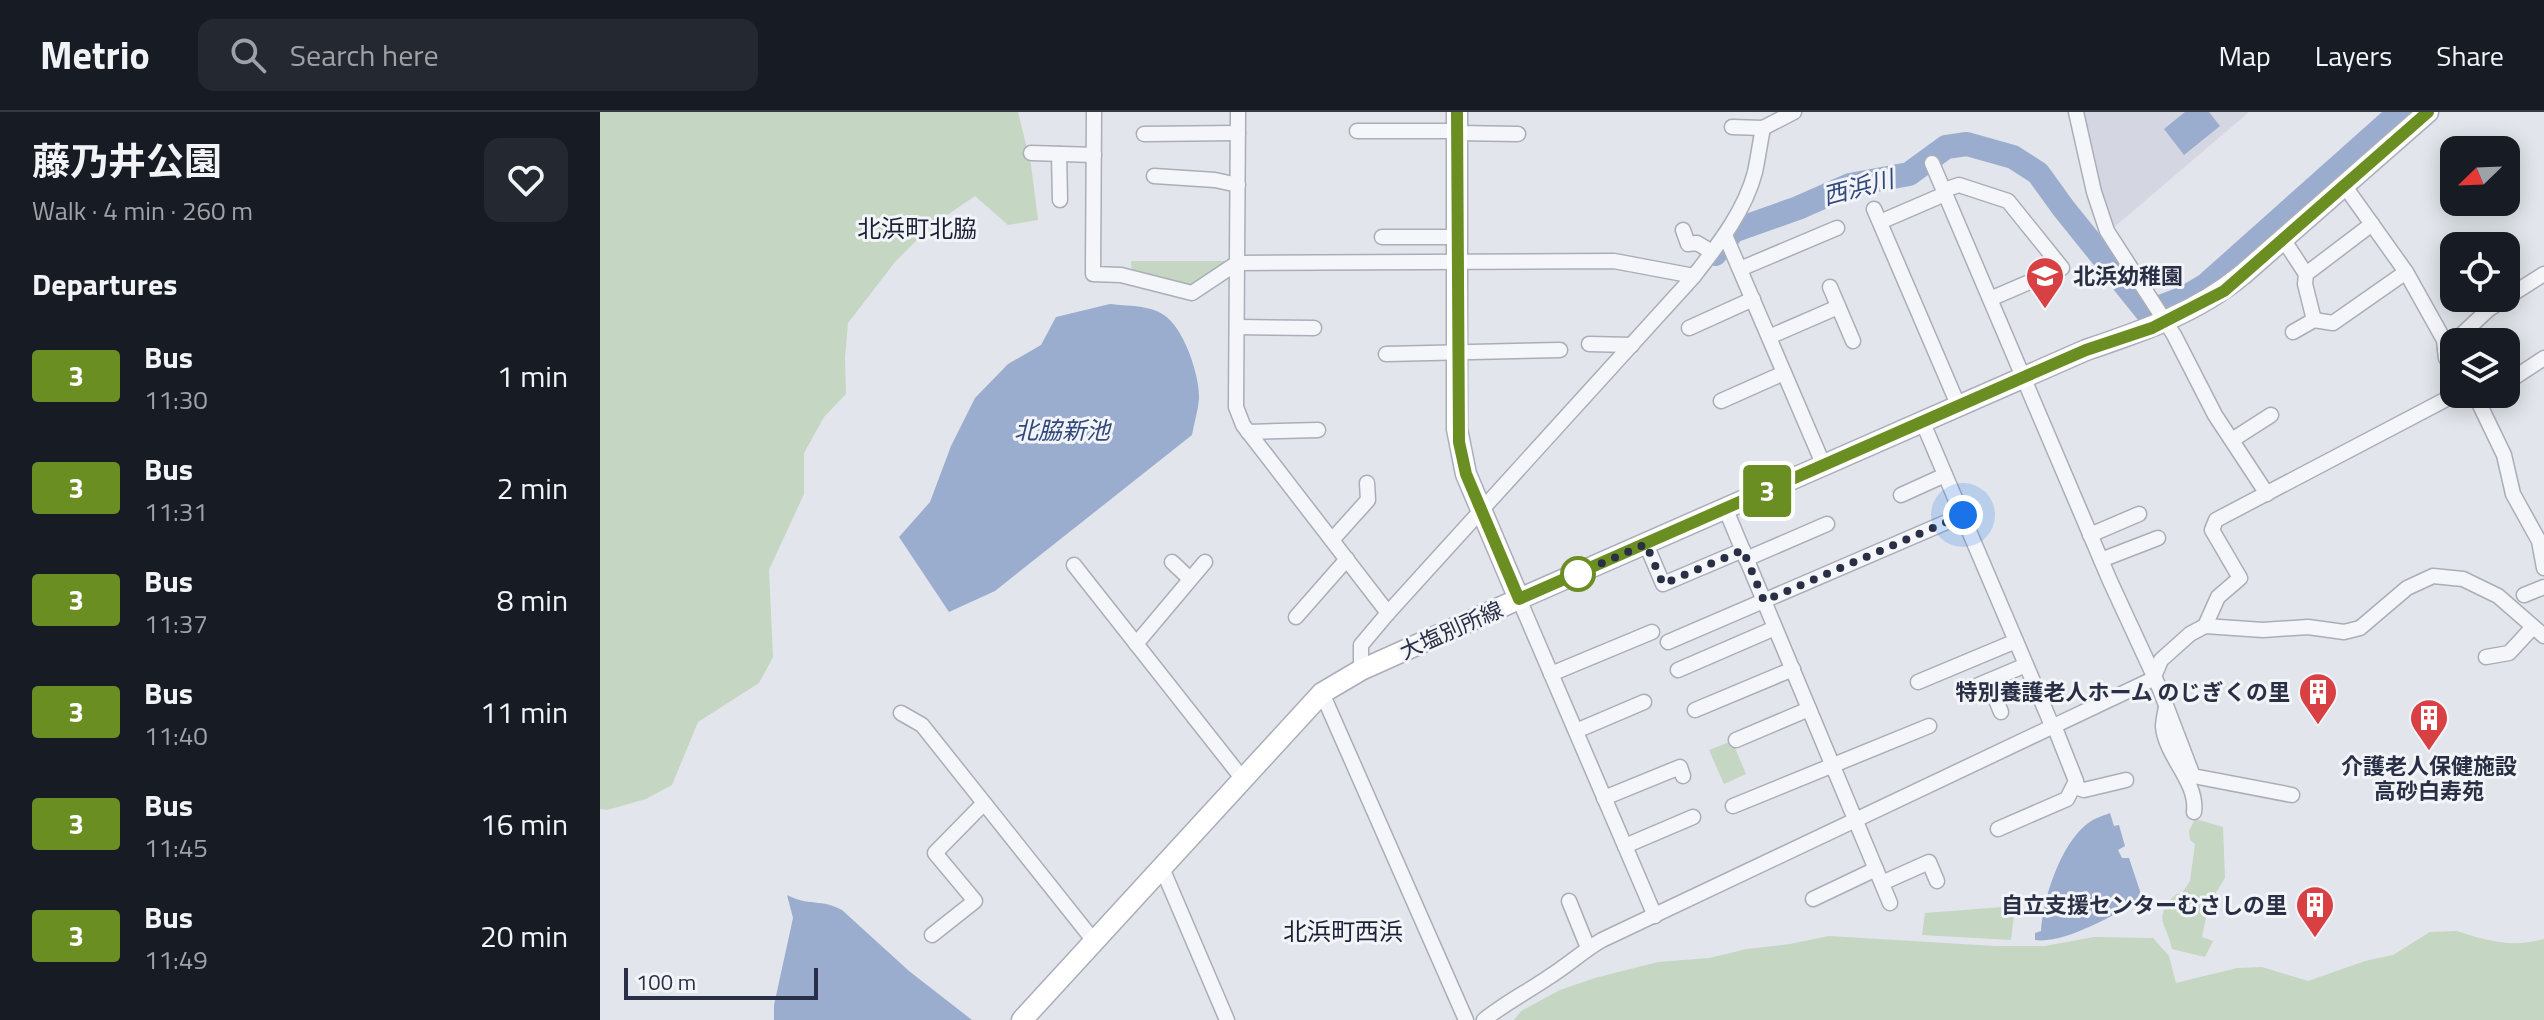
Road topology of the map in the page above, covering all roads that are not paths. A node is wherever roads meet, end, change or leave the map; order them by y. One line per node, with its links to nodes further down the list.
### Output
1 (1094, 112): 15 (street)
2 (1238, 112): 10 (street)
3 (1794, 112): 8 (street)
4 (2076, 112): 43 (street)
5 (2428, 112): 19 (main road, 大塩別所線)
6 (1457, 125): 9 (street); 12 (street); 27 (main road)
7 (1732, 127): 8 (street)
8 (1763, 128): 25 (street)
9 (1357, 131)
10 (1238, 133): 11 (street); 18 (street)
11 (1144, 134)
12 (1518, 134)
13 (1031, 153): 14 (street)
14 (1059, 154): 15 (street); 21 (street)
15 (1094, 155): 31 (street)
16 (1932, 163): 20 (street)
17 (1154, 176): 18 (street)
18 (1238, 185): 31 (street)
19 (2344, 185): 22 (street); 28 (main road, 大塩別所線)
20 (1945, 192): 40 (street); 40 (street); 64 (street)
21 (1060, 200)
22 (2372, 224): 33 (street); 34 (street)
23 (1837, 228): 32 (street)
24 (1683, 230): 29 (street)
25 (1725, 235): 29 (street); 32 (street)
26 (1382, 237): 27 (street)
27 (1457, 237): 30 (main road)
28 (2283, 239): 34 (street); 43 (main road, 大塩別所線)
29 (1712, 252): 36 (street)
30 (1458, 261): 31 (street); 36 (street); 57 (main road)
31 (1237, 263): 45 (street)
32 (1740, 269): 39 (street)
33 (2406, 272): 44 (street); 50 (street)
34 (2306, 274): 44 (street)
35 (2544, 274): 38 (street)
36 (1694, 276): 54 (street)
37 (1830, 287): 41 (street)
38 (2520, 289)
39 (1753, 299): 47 (street); 51 (street)
40 (1990, 299): 61 (street)
41 (1838, 307): 51 (street); 52 (street)
42 (2486, 312): 48 (street)
43 (2163, 318): 61 (main road, 大塩別所線); 70 (street)
44 (2314, 320): 49 (street)
45 (1237, 327): 46 (street); 69 (street)
46 (1314, 328)
47 (1689, 328)
48 (2469, 328)
49 (2293, 332)
50 (2440, 333)
51 (1769, 337): 59 (street)
52 (1853, 341)
53 (1589, 344): 54 (street)
54 (1632, 345): 77 (street)
55 (1560, 350): 57 (street)
56 (1386, 354): 57 (street)
57 (1457, 354): 77 (main road)
58 (2544, 358): 60 (street)
59 (1784, 373): 62 (street); 71 (street)
60 (2520, 374)
61 (2024, 377): 64 (main road, 大塩別所線); 81 (street)
62 (1721, 401)
63 (2440, 402): 74 (street)
64 (1959, 407): 67 (main road, 大塩別所線)
65 (2484, 408): 91 (street)
66 (2271, 415): 70 (street)
67 (1923, 423): 71 (main road, 大塩別所線); 72 (street)
68 (1318, 430): 69 (street)
69 (1248, 432): 83 (street)
70 (2232, 440): 74 (street)
71 (1824, 466): 76 (main road, 大塩別所線)
72 (1945, 475): 75 (street); 79 (street)
73 (1367, 483): 83 (street)
74 (2267, 494): 99 (street)
75 (1901, 495)
76 (1726, 510): 84 (main road, 大塩別所線); 85 (street)
77 (1481, 513): 95 (main road); 97 (street)
78 (2139, 514): 81 (street)
79 (1963, 515): 96 (street); 103 (street)
80 (1827, 524): 85 (street)
81 (2090, 535): 87 (street)
82 (2158, 538): 87 (street)
83 (1332, 540): 86 (street)
84 (1646, 544): 85 (street); 95 (main road, 大塩別所線)
85 (1745, 555): 96 (street)
86 (1347, 559): 97 (street); 98 (street)
87 (2101, 560): 112 (street)
88 (1172, 562): 92 (street)
89 (1205, 562): 92 (street)
90 (1074, 565): 105 (street)
91 (2544, 568)
92 (1192, 584): 105 (street)
93 (2544, 587): 94 (street)
94 (2524, 595)
95 (1519, 599): 109 (main road, 大塩別所線); 111 (street)
96 (1764, 601): 100 (street); 104 (street)
97 (1388, 613): 109 (street)
98 (1296, 617)
99 (2205, 626): 101 (street); 112 (street)
100 (1775, 628): 108 (street); 110 (street)
101 (2539, 631): 106 (street)
102 (1652, 632): 111 (street)
103 (2016, 641): 107 (street); 114 (street)
104 (1668, 642)
105 (1136, 644): 129 (street)
106 (2486, 657)
107 (2026, 665): 113 (street); 124 (street)
108 (1793, 669): 119 (street); 120 (street)
109 (1361, 670): 116 (main road, 大塩別所線)
110 (1678, 670)
111 (1551, 674): 125 (street)
112 (2153, 679): 118 (street); 124 (street)
113 (1988, 681): 115 (street); 121 (street)
114 (1918, 682)
115 (1962, 692)
116 (1322, 693): 129 (main road, 大塩別所線); 153 (street)
117 (1644, 702): 125 (street)
118 (2166, 707): 132 (street); 136 (street)
119 (1809, 709): 126 (street); 127 (street)
120 (1695, 710)
121 (2001, 712)
122 (901, 713): 134 (street)
123 (1929, 726): 127 (street)
124 (2054, 728): 131 (street); 138 (street)
125 (1576, 731): 133 (street)
126 (1736, 740)
127 (1833, 765): 135 (street); 138 (street)
128 (1683, 776): 133 (street)
129 (1242, 778): 141 (main road, 大塩別所線)
130 (2126, 780): 131 (street)
131 (2075, 787): 139 (street)
132 (2292, 795)
133 (1604, 798): 140 (street)
134 (984, 803): 148 (street); 149 (street)
135 (1733, 806)
136 (2194, 812)
137 (1693, 817): 140 (street)
138 (1856, 820): 142 (street); 147 (street)
139 (1998, 829)
140 (1625, 846): 147 (street)
141 (1162, 868): 149 (main road, 大塩別所線); 152 (street)
142 (1879, 876): 143 (street); 144 (street); 146 (street)
143 (1937, 881)
144 (1813, 899)
145 (1569, 901): 150 (street)
146 (1890, 903)
147 (1655, 916): 150 (street)
148 (932, 935)
149 (1094, 941): 151 (main road, 大塩別所線)
150 (1588, 948): 154 (street)
151 (1022, 1020)
152 (1226, 1020)
153 (1466, 1020)
154 (1484, 1020)

